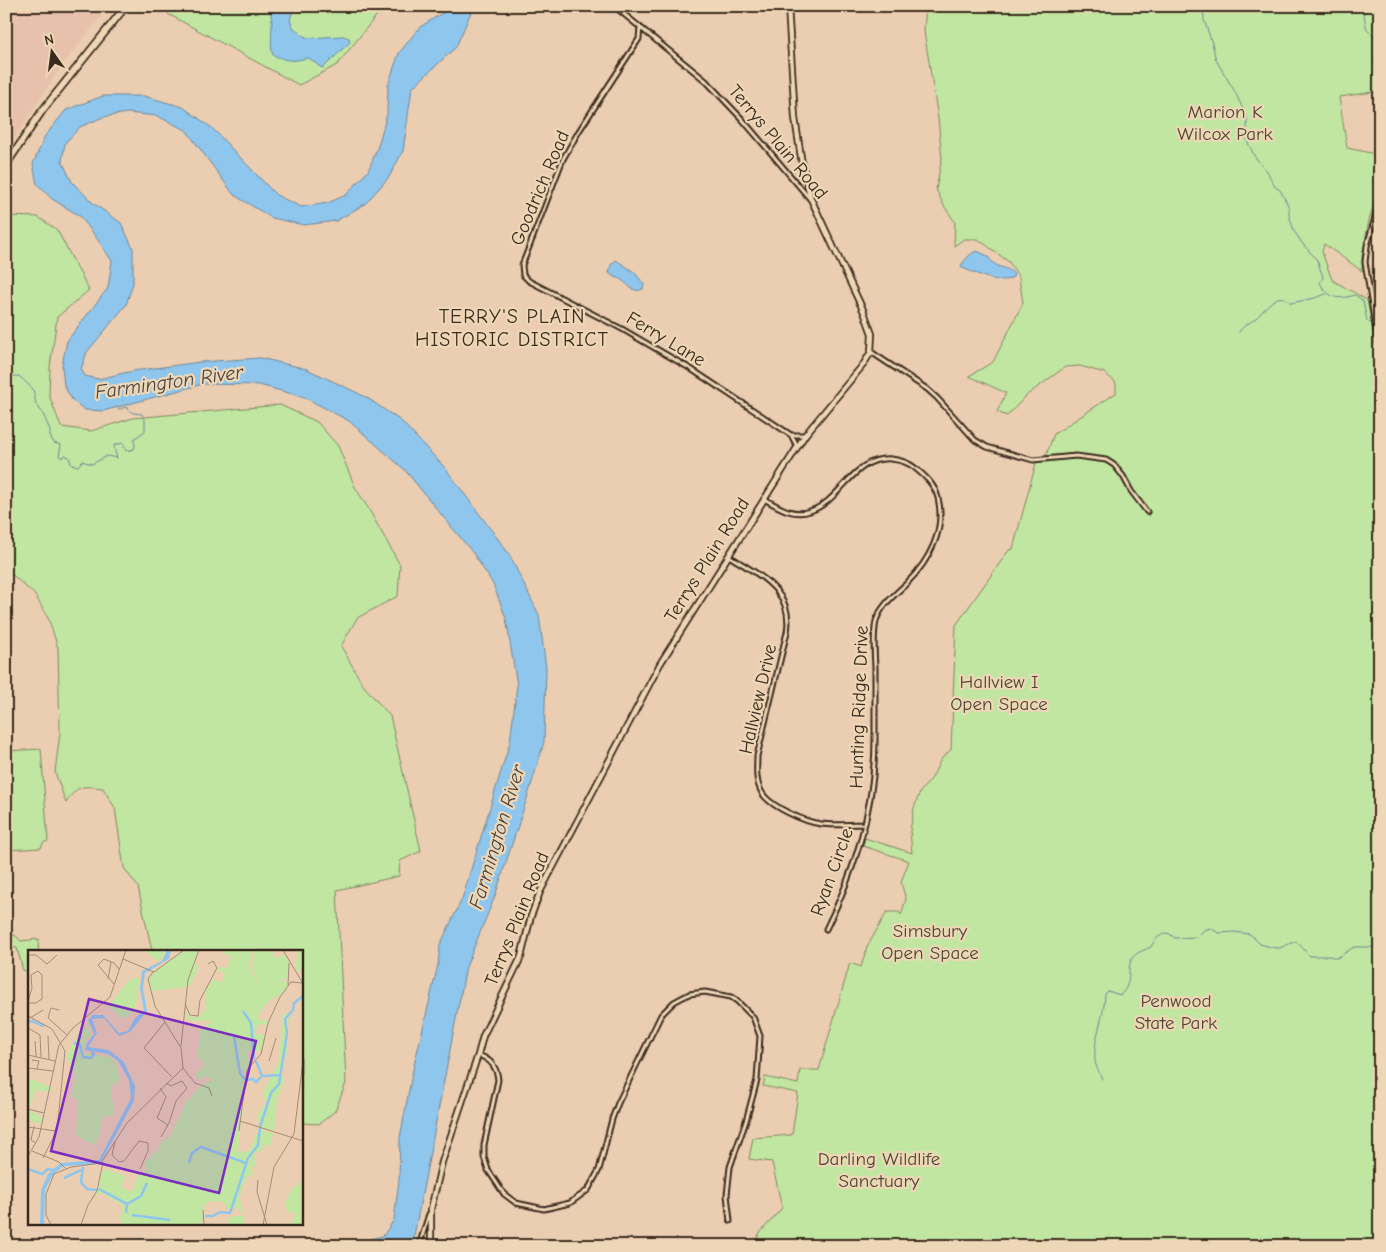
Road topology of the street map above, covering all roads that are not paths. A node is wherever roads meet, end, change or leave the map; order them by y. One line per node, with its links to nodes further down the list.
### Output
1 (126, 6): 7 (highway)
2 (614, 6): 4 (street, Terrys Plain Road)
3 (788, 6): 8 (street)
4 (640, 26): 5 (street, Terrys Plain Road); 6 (street, Goodrich Road)
5 (649, 34): 6 (street); 9 (street, Terrys Plain Road)
6 (639, 39): 12 (street, Goodrich Road)
7 (6, 164)
8 (806, 180): 9 (street); 10 (street)
9 (798, 184): 10 (street, Terrys Plain Road)
10 (811, 199): 13 (street, Terrys Plain Road)
11 (1380, 200): 14 (street)
12 (522, 275): 15 (street, Ferry Lane)
13 (871, 352): 16 (street, Terrys Plain Road); 19 (street)
14 (1380, 357)
15 (791, 435): 16 (street); 17 (street, Ferry Lane)
16 (805, 435): 17 (street, Terrys Plain Road)
17 (798, 447): 18 (street, Terrys Plain Road)
18 (764, 499): 20 (street, Terrys Plain Road); 21 (street, Hunting Ridge Drive)
19 (1147, 512)
20 (729, 556): 21 (street, Hallview Drive); 23 (street, Terrys Plain Road)
21 (864, 824): 22 (street, Ryan Circle)
22 (826, 929)
23 (478, 1055): 24 (street, Terrys Plain Road); 25 (street)
24 (431, 1208): 26 (street); 27 (street, Terrys Plain Road)
25 (730, 1221)
26 (419, 1246)
27 (431, 1246)

